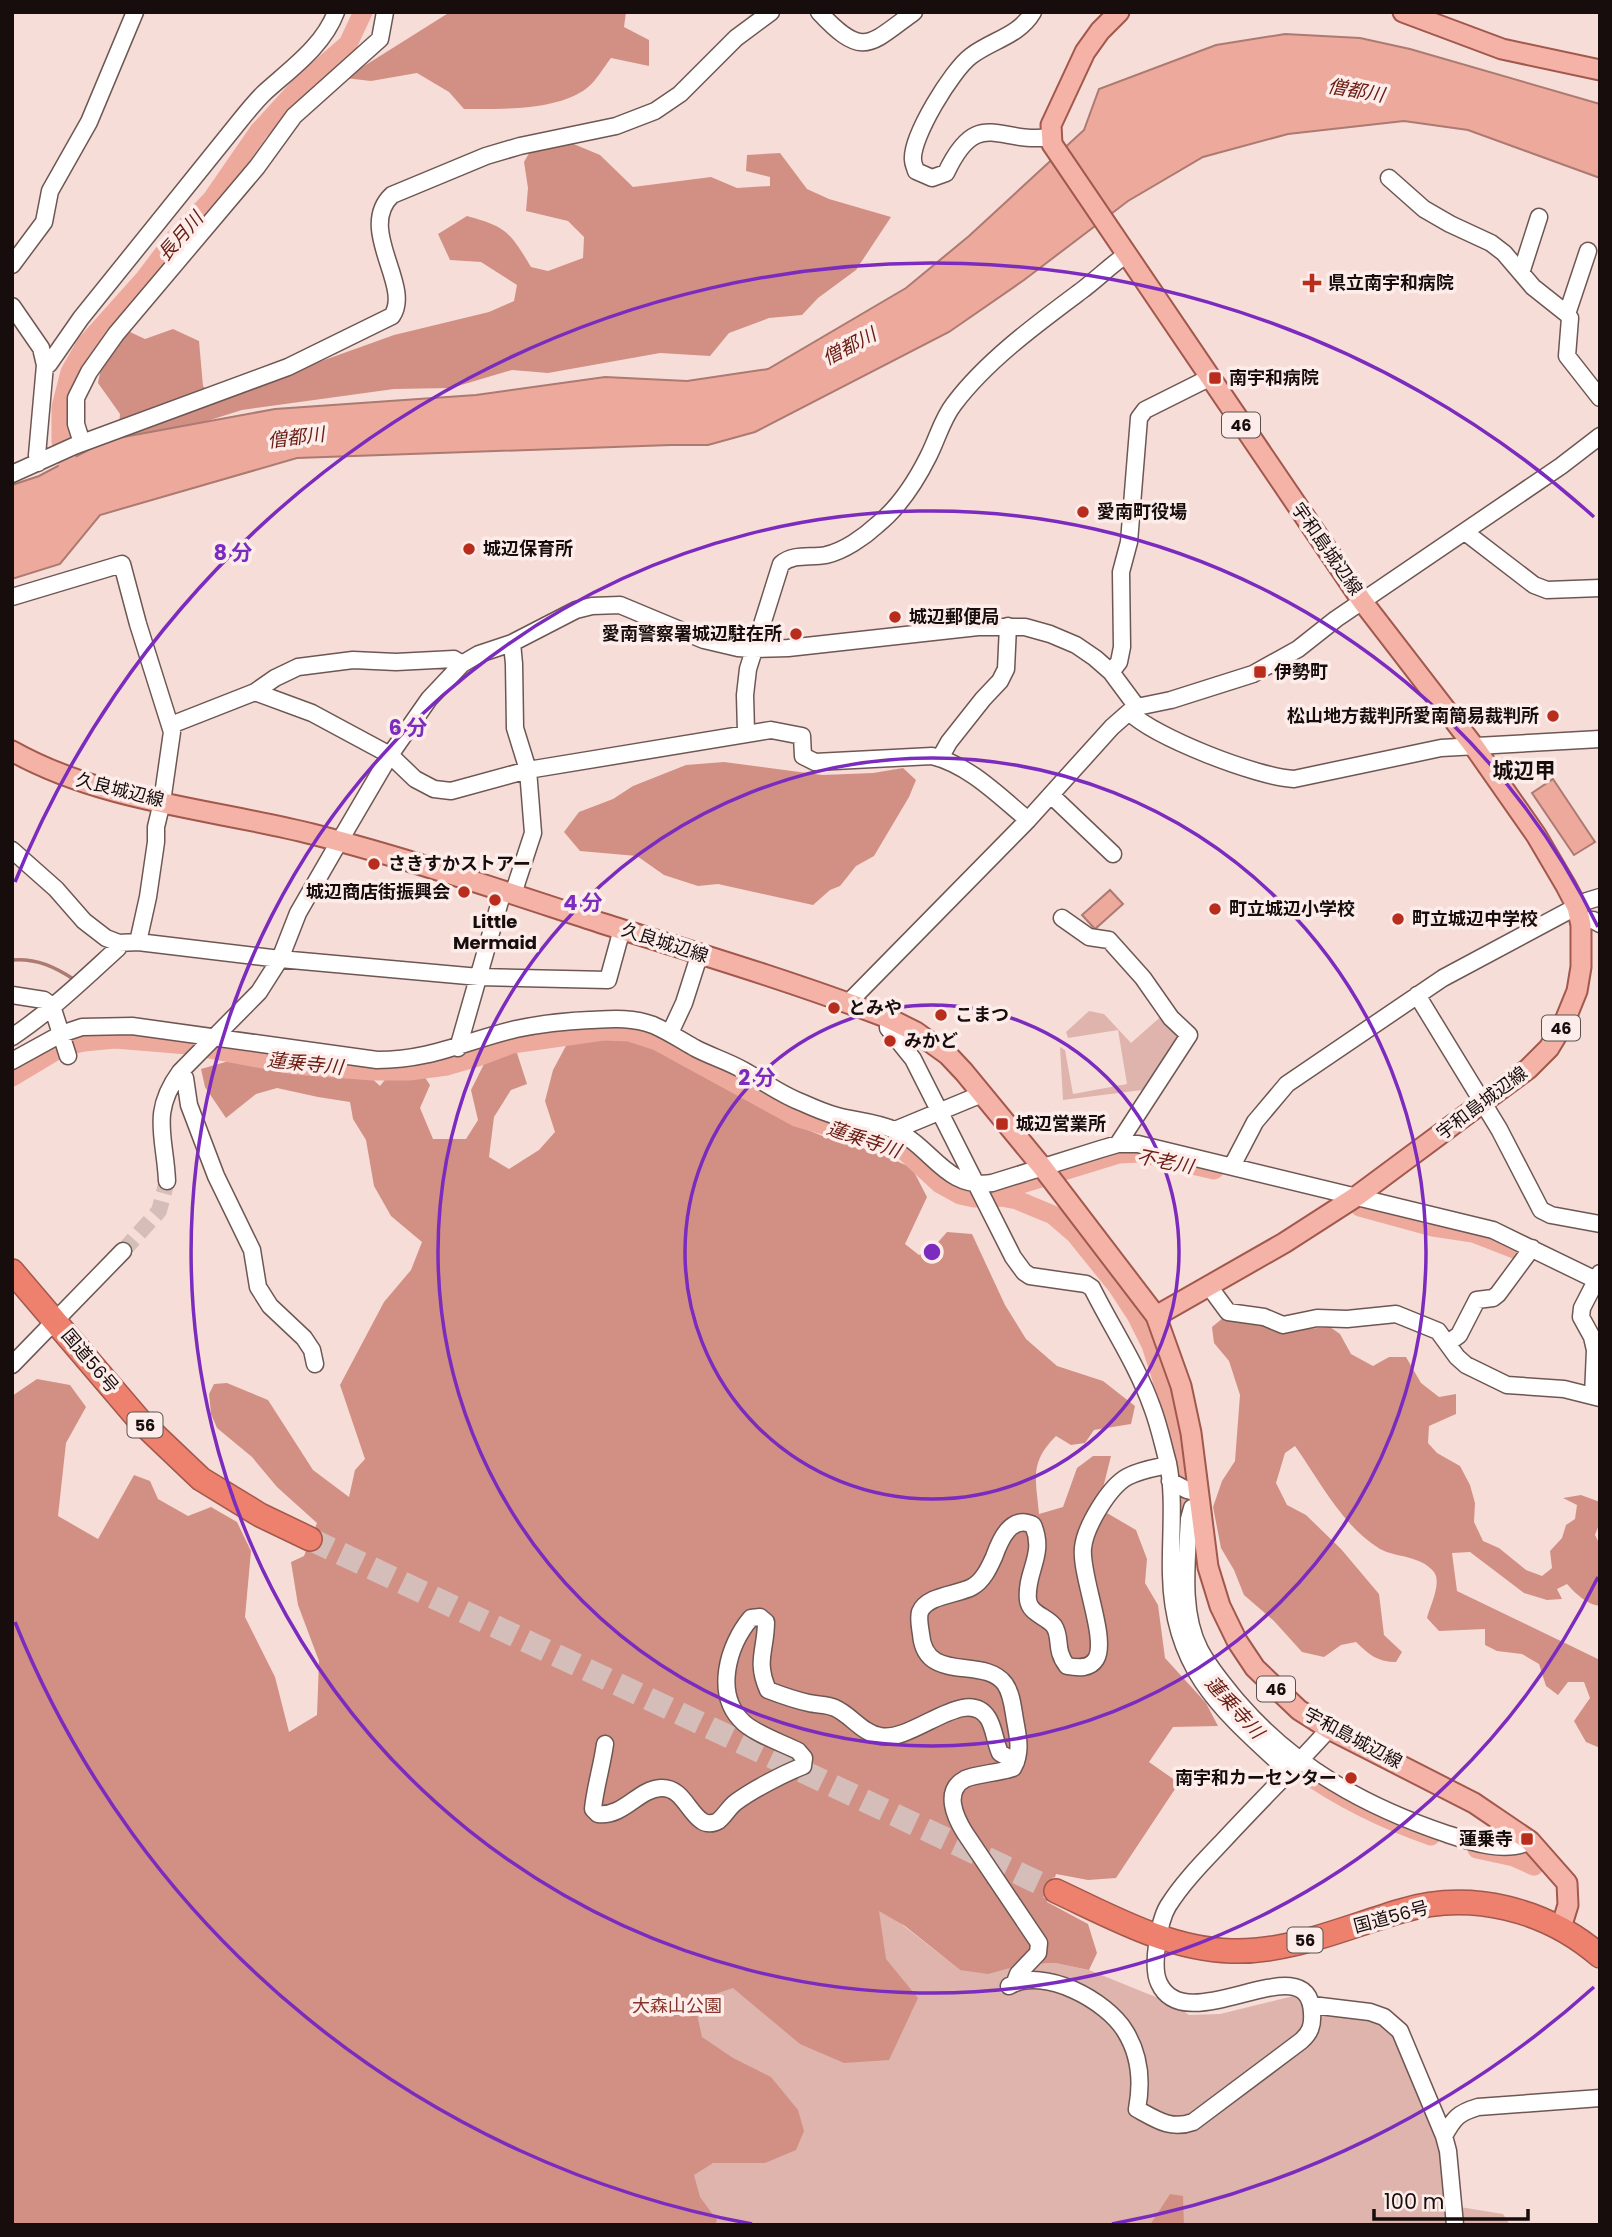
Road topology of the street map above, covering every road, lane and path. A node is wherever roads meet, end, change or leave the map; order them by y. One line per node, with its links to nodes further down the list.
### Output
1 (135, 12): 16 (street)
2 (336, 12): 20 (street)
3 (385, 12): 24 (street)
4 (771, 12): 24 (street)
5 (820, 12): 6 (street)
6 (914, 12)
7 (1033, 12): 11 (street)
8 (1119, 12): 11 (main road)
9 (1404, 12): 10 (main road)
10 (1600, 70)
11 (1051, 141): 14 (main road, 宇和島城辺線 / 46)
12 (1389, 178): 17 (street)
13 (1539, 217): 17 (street)
14 (1124, 251): 21 (main road, 宇和島城辺線 / 46); 33 (street)
15 (1588, 251): 19 (street)
16 (12, 265)
17 (1521, 273): 19 (street)
18 (12, 306): 20 (street)
19 (1567, 314): 22 (street)
20 (45, 365): 25 (street)
21 (1209, 378): 30 (main road, 宇和島城辺線 / 46); 35 (street)
22 (1600, 398)
23 (1600, 436): 27 (street)
24 (78, 445): 25 (street)
25 (41, 462): 26 (street)
26 (12, 474)
27 (1465, 532): 28 (street); 30 (street)
28 (1600, 589)
29 (12, 597): 38 (street)
30 (1362, 601): 37 (street); 41 (main road, 宇和島城辺線 / 46)
31 (1008, 626): 33 (street); 35 (street); 44 (street)
32 (512, 643): 33 (street); 34 (street); 45 (street)
33 (753, 649): 39 (street)
34 (462, 664): 36 (street); 43 (street)
35 (1111, 672): 37 (street)
36 (255, 692): 38 (street); 43 (street)
37 (1133, 710): 41 (street); 46 (street)
38 (171, 725): 47 (street)
39 (746, 732): 44 (street); 45 (street)
40 (1600, 739): 41 (street)
41 (1473, 745): 54 (main road, 宇和島城辺線 / 46)
42 (12, 751): 47 (main road, 久良城辺線)
43 (390, 755): 45 (street); 49 (street)
44 (940, 758): 48 (street)
45 (528, 770): 52 (street)
46 (1051, 794): 48 (street); 51 (street)
47 (162, 802): 49 (main road, 久良城辺線); 58 (street)
48 (1028, 820): 65 (street)
49 (339, 842): 52 (main road, 久良城辺線); 61 (street)
50 (12, 850): 59 (street)
51 (1113, 854)
52 (508, 893): 57 (main road, 久良城辺線); 62 (street)
53 (1600, 897): 54 (street)
54 (1578, 913): 56 (street); 64 (street); 77 (main road, 宇和島城辺線 / 46)
55 (1062, 918): 80 (street)
56 (1600, 923)
57 (622, 929): 60 (main road, 久良城辺線); 62 (street)
58 (138, 942): 59 (street); 61 (street)
59 (118, 943): 66 (street)
60 (700, 953): 65 (main road, 久良城辺線); 68 (street)
61 (280, 959): 62 (street); 71 (street)
62 (479, 977): 72 (street)
63 (12, 995): 66 (street)
64 (1417, 995): 77 (street); 81 (street)
65 (848, 1003): 67 (main road, 久良城辺線)
66 (52, 1006): 69 (street); 70 (street)
67 (888, 1018): 76 (main road, 久良城辺線); 78 (street)
68 (670, 1033): 72 (street); 79 (street)
69 (61, 1034): 71 (street); 73 (street); 74 (street)
70 (12, 1037)
71 (215, 1037): 72 (street); 75 (street)
72 (458, 1048)
73 (68, 1056)
74 (12, 1061)
75 (180, 1072): 83 (street); 95 (street)
76 (982, 1094): 78 (street); 82 (main road, 久良城辺線)
77 (1484, 1103): 85 (main road, 宇和島城辺線 / 46); 86 (street)
78 (939, 1110): 79 (street); 84 (street)
79 (895, 1130): 84 (street)
80 (1118, 1144): 81 (street); 82 (street)
81 (1232, 1166): 85 (street)
82 (1043, 1168): 84 (street); 92 (main road, 久良城辺線)
83 (167, 1181)
84 (978, 1185): 98 (street)
85 (1357, 1196): 87 (street); 91 (main road, 宇和島城辺線 / 46)
86 (1600, 1224)
87 (1532, 1248): 90 (street); 94 (street)
88 (123, 1251): 93 (street)
89 (12, 1271): 93 (highway, 国道56号 / 56)
90 (1598, 1277): 97 (street)
91 (1208, 1285): 92 (main road, 宇和島城辺線 / 46); 94 (street)
92 (1156, 1316): 99 (main road, 宇和島城辺線 / 46)
93 (55, 1320): 96 (street); 100 (highway, 国道56号 / 56)
94 (1448, 1343): 97 (street)
95 (314, 1364)
96 (12, 1365)
97 (1596, 1397)
98 (1169, 1473): 99 (street); 103 (street); 104 (street)
99 (1199, 1499): 101 (main road, 宇和島城辺線 / 46); 104 (street)
100 (310, 1539)
101 (1329, 1729): 104 (street); 105 (main road, 宇和島城辺線 / 46)
102 (605, 1744): 103 (street)
103 (1016, 1762): 110 (street)
104 (1295, 1767): 105 (street); 108 (street)
105 (1530, 1842): 107 (main road, 宇和島城辺線 / 46)
106 (1056, 1891): 108 (highway, 国道56号 / 56)
107 (1558, 1926): 108 (highway, 国道56号 / 56); 109 (highway, 国道56号 / 56)
108 (1159, 1937): 110 (street)
109 (1600, 1956)
110 (1312, 2005): 112 (street)
111 (1600, 2098): 112 (street)
112 (1444, 2136): 113 (street)
113 (1455, 2225)

